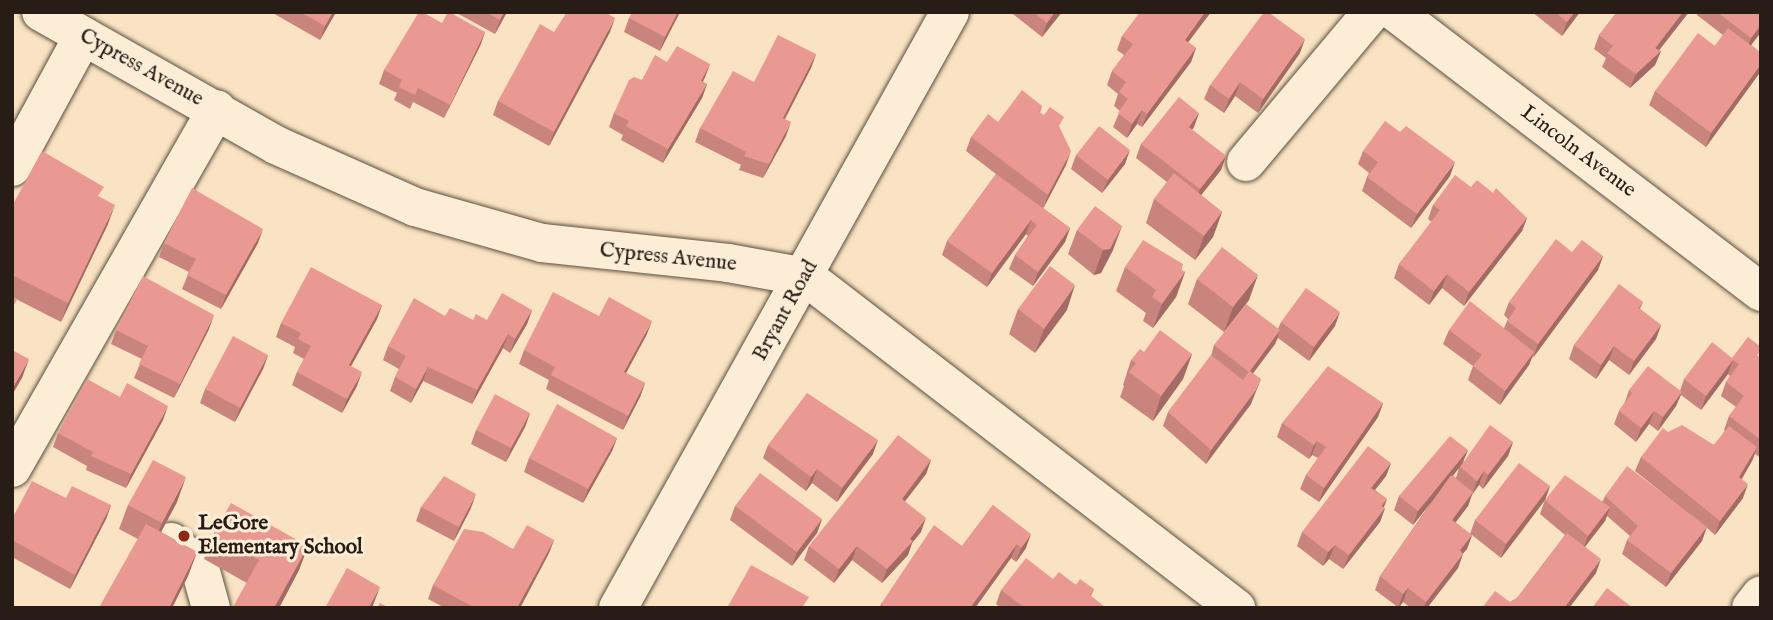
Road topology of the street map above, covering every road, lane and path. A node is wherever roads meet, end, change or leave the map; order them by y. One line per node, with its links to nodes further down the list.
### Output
1 (41, 12): 5 (street, Cypress Avenue)
2 (950, 12): 9 (street, Bryant Road)
3 (1372, 12): 7 (street)
4 (1395, 12): 10 (street, Lincoln Avenue)
5 (83, 36): 6 (street, Cypress Avenue); 8 (street)
6 (217, 110): 9 (street, Cypress Avenue); 11 (street)
7 (1246, 162)
8 (12, 167)
9 (806, 277): 15 (street, Bryant Road); 16 (street, Cypress Avenue)
10 (1761, 292)
11 (12, 468)
12 (172, 542): 14 (street)
13 (1761, 595): 17 (street)
14 (211, 608)
15 (618, 608)
16 (1236, 608)
17 (1751, 608)

